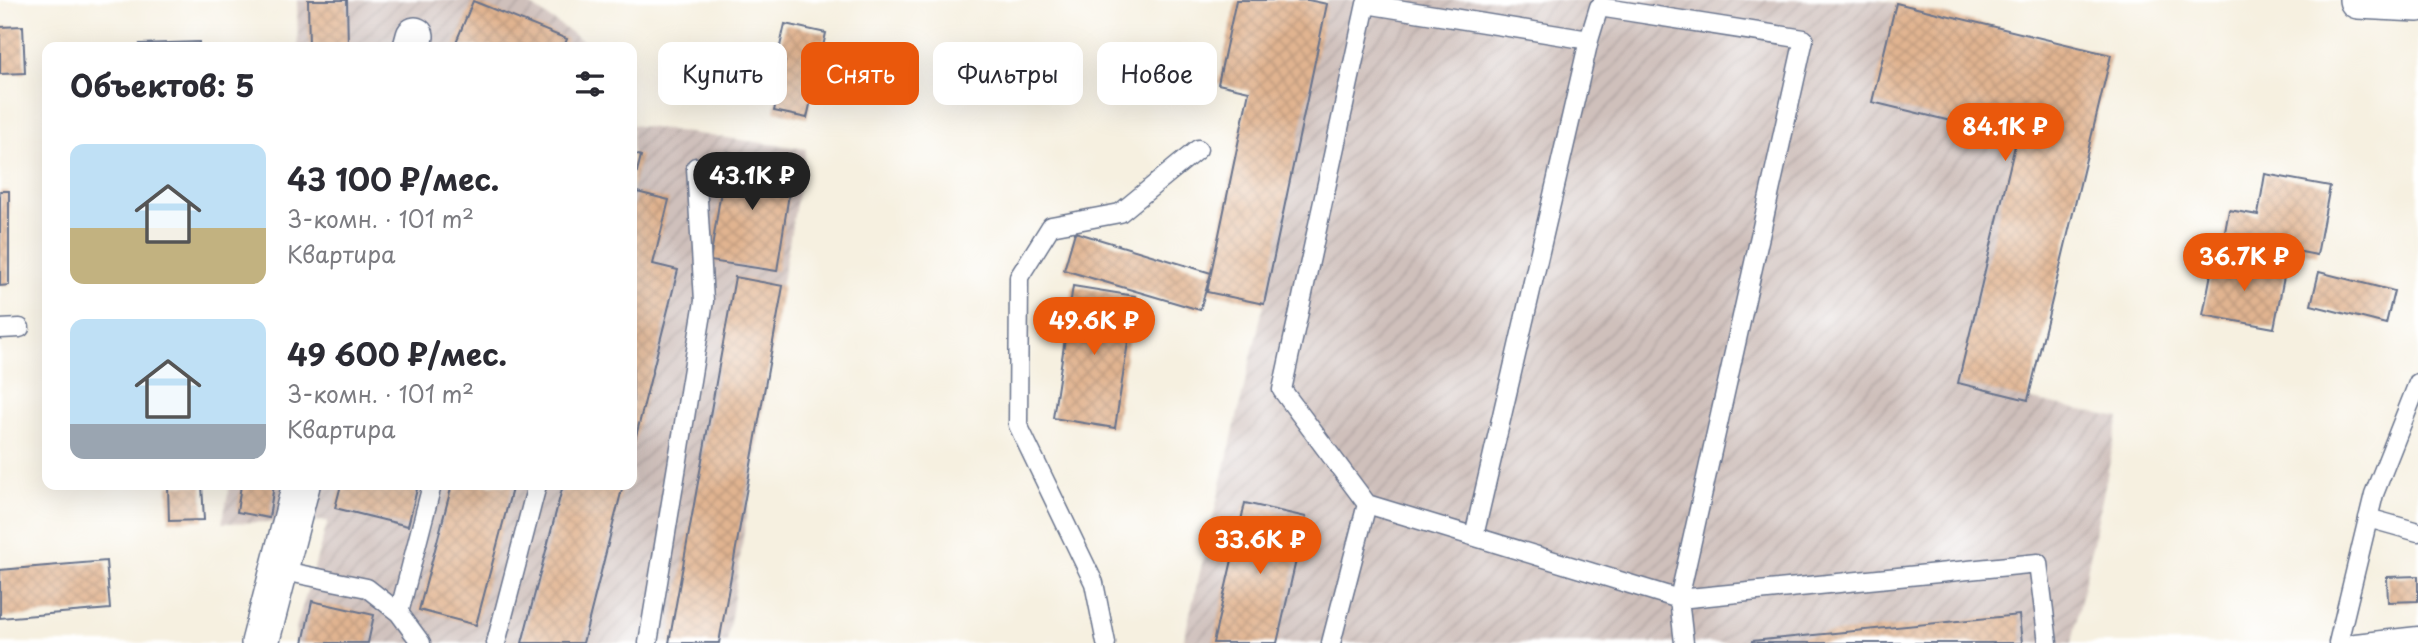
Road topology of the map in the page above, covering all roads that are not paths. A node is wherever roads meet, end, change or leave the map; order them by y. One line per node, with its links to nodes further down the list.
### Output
1 (2387, 1): 2 (street)
2 (2418, 26)
3 (1589, 40): 12 (lane); 15 (lane); 17 (lane)
4 (1198, 149): 24 (lane)
5 (696, 167): 23 (lane)
6 (20, 328): 7 (lane)
7 (0, 329)
8 (2418, 383): 13 (lane)
9 (300, 490): 16 (street)
10 (431, 490): 18 (lane)
11 (536, 490): 22 (lane)
12 (1367, 504): 15 (lane); 25 (lane)
13 (2368, 517): 14 (lane); 28 (lane)
14 (2418, 532)
15 (1474, 536): 17 (lane)
16 (279, 570): 18 (lane); 20 (street)
17 (1679, 599): 26 (lane); 27 (lane)
18 (399, 613): 21 (lane)
19 (2418, 636): 29 (lane)
20 (260, 643)
21 (421, 643)
22 (496, 643)
23 (648, 643)
24 (1106, 643)
25 (1331, 643)
26 (1684, 643)
27 (2048, 643)
28 (2338, 643)
29 (2354, 643)

